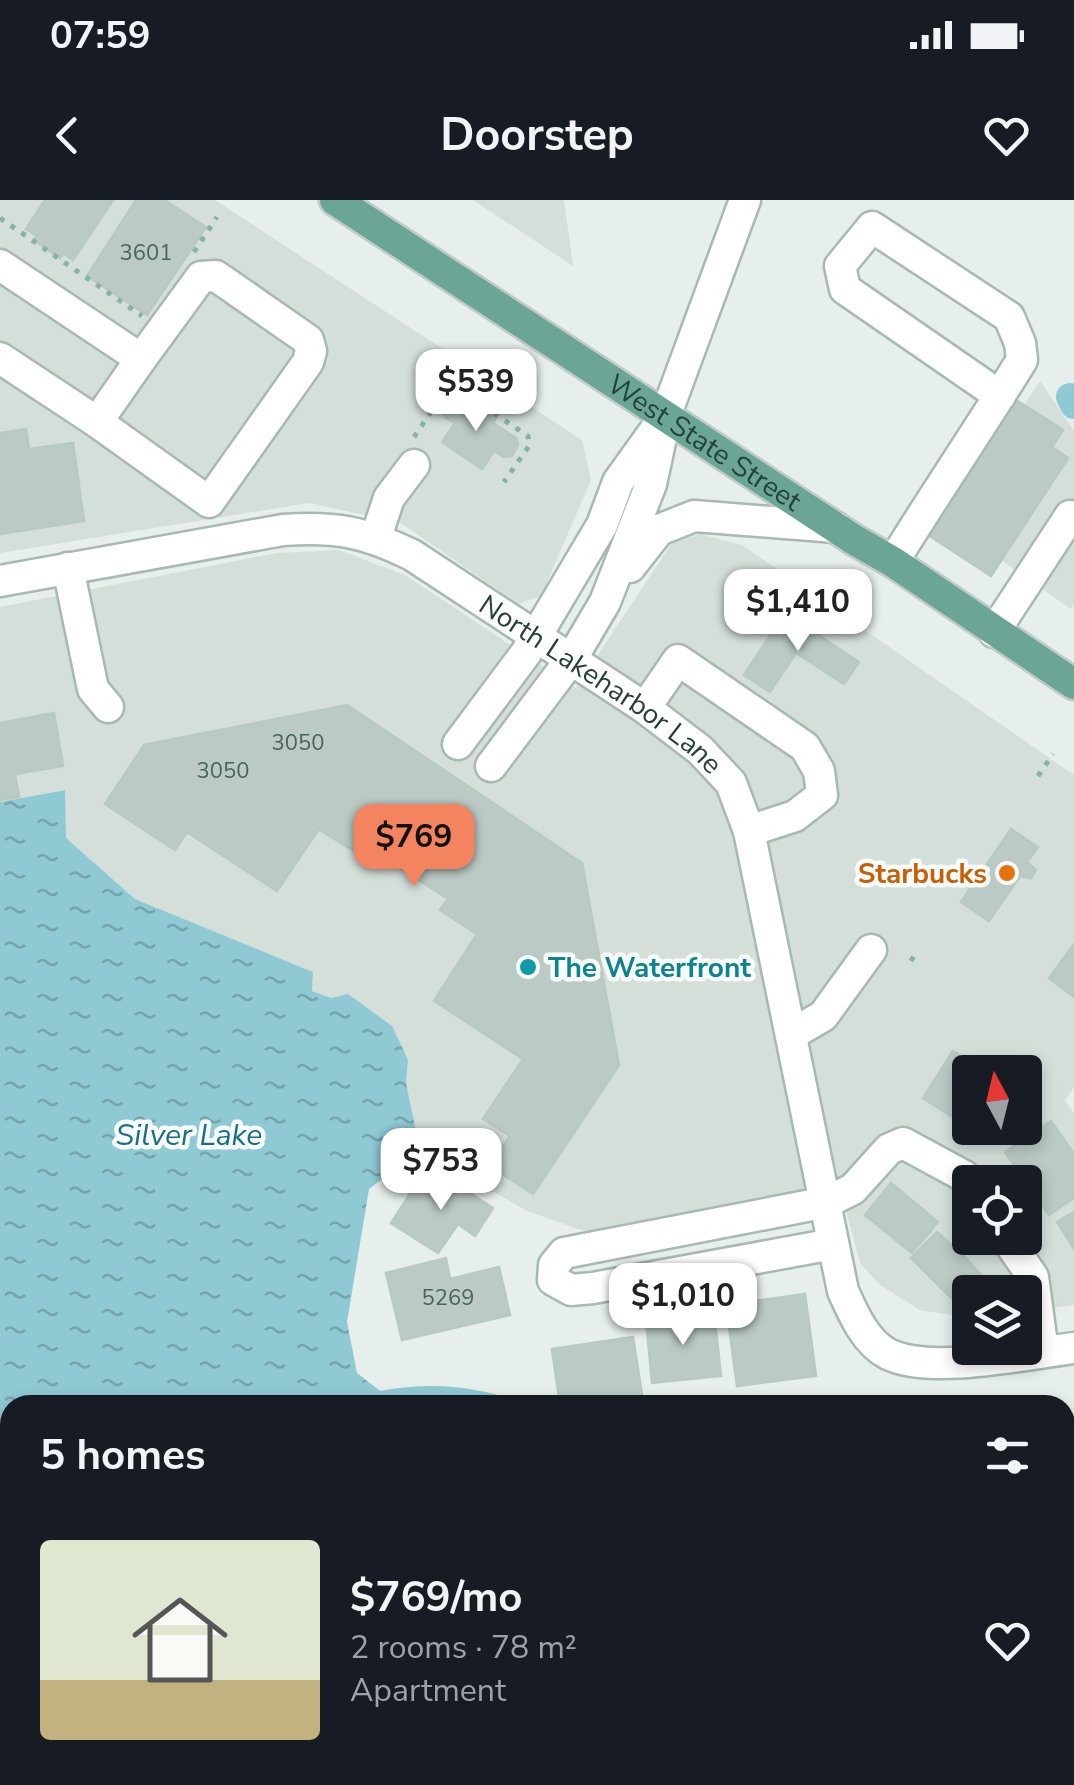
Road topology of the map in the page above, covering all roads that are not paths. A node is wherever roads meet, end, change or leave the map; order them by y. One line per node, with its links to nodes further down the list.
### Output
1 (334, 200): 7 (main road, West State Street)
2 (745, 200): 7 (street)
3 (0, 266): 5 (street)
4 (0, 358): 8 (street)
5 (141, 359): 8 (street); 10 (street)
6 (1000, 396): 6 (street); 15 (street)
7 (666, 414): 12 (main road, West State Street); 18 (street); 20 (street)
8 (97, 422): 10 (street)
9 (410, 456): 13 (street)
10 (209, 502): 14 (street)
11 (1070, 516): 19 (street)
12 (835, 527): 15 (main road, West State Street); 18 (street)
13 (376, 537): 14 (street, North Lakeharbor Lane); 20 (street, North Lakeharbor Lane)
14 (218, 541): 16 (street, North Lakeharbor Lane)
15 (893, 562): 19 (main road, West State Street)
16 (68, 568): 17 (street, North Lakeharbor Lane); 23 (street)
17 (0, 581)
18 (605, 602): 21 (street)
19 (994, 632): 22 (main road, West State Street)
20 (536, 636): 21 (street, North Lakeharbor Lane); 25 (street)
21 (572, 658): 24 (street, North Lakeharbor Lane); 26 (street)
22 (1074, 684)
23 (108, 707)
24 (645, 708): 27 (street, North Lakeharbor Lane); 27 (street)
25 (458, 744)
26 (491, 766)
27 (749, 831): 29 (street, North Lakeharbor Lane)
28 (871, 950): 29 (street)
29 (792, 1034): 31 (street, North Lakeharbor Lane)
30 (952, 1170): 31 (street)
31 (827, 1202): 32 (street, North Lakeharbor Lane); 32 (street)
32 (833, 1244): 35 (street, North Lakeharbor Lane)
33 (1018, 1255): 35 (street)
34 (1074, 1348): 35 (street, North Lakeharbor Lane)
35 (1043, 1352)

